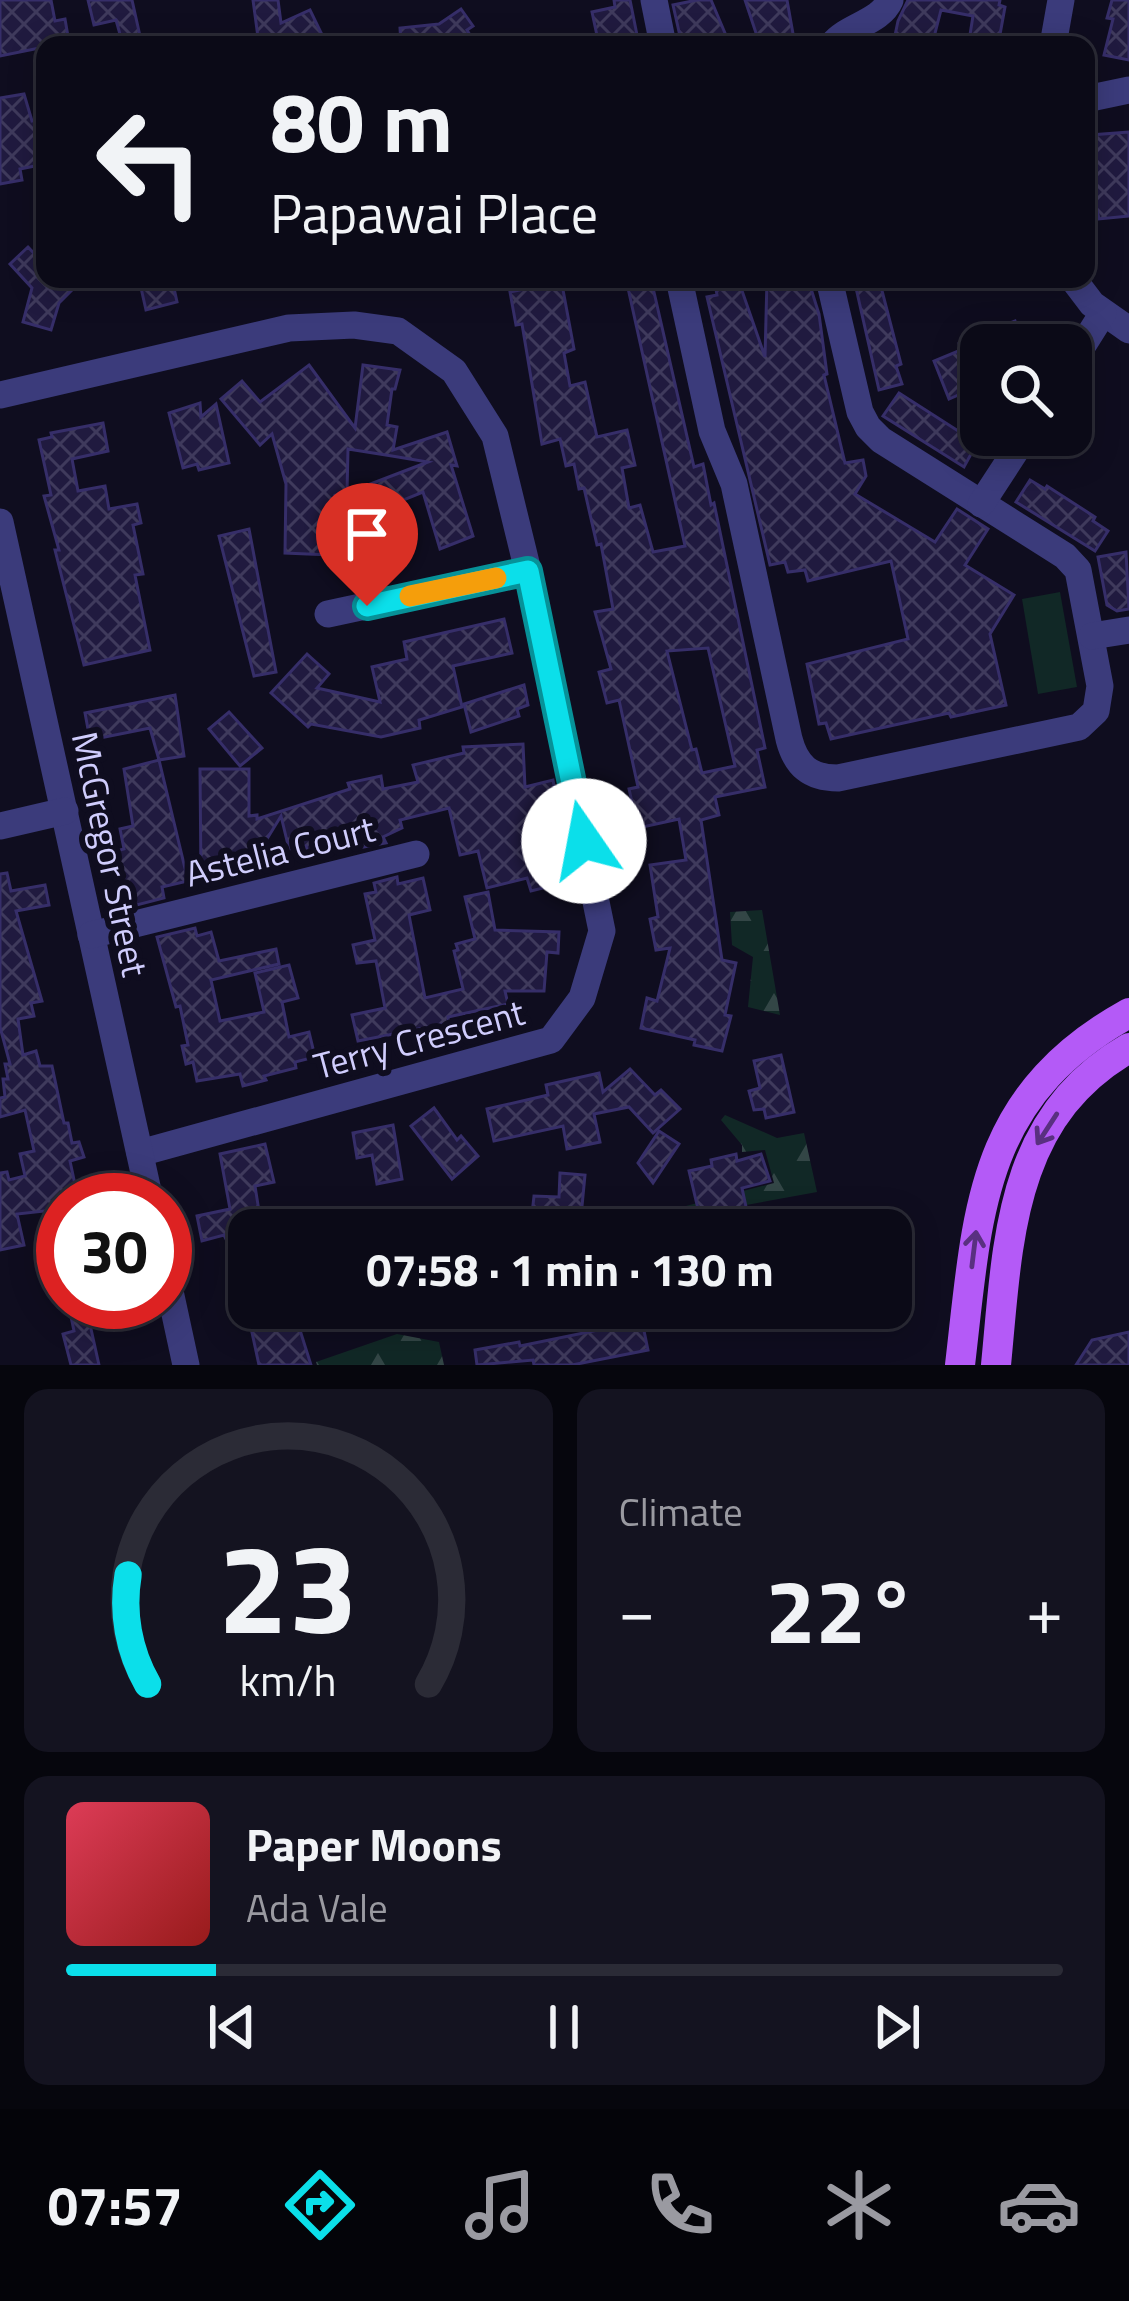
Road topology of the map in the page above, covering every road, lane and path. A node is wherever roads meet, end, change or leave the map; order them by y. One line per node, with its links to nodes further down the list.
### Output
1 (654, 0): 4 (street)
2 (890, 0): 5 (street)
3 (1061, 0): 6 (street)
4 (661, 36)
5 (842, 36)
6 (1055, 36)
7 (1129, 90): 8 (street)
8 (1095, 97)
9 (681, 288): 22 (street)
10 (832, 288): 17 (street)
11 (1081, 288): 12 (street)
12 (1103, 314): 13 (street); 14 (street)
13 (1129, 329)
14 (1092, 331)
15 (0, 395): 19 (street, Terry Crescent)
16 (1012, 456): 17 (street)
17 (982, 504): 22 (street)
18 (0, 522): 23 (street, McGregor Street)
19 (528, 571): 20 (street); 29 (street, Terry Crescent)
20 (328, 614)
21 (1129, 630): 22 (street)
22 (1092, 636)
23 (64, 811): 24 (street); 26 (street, McGregor Street)
24 (0, 826)
25 (416, 854): 26 (street, Astelia Court)
26 (91, 934): 29 (street, McGregor Street)
27 (1129, 1013): 33 (main road, one-way to 27)
28 (1129, 1048): 34 (main road, one-way to 34)
29 (140, 1153): 30 (street, McGregor Street)
30 (144, 1173)
31 (178, 1329): 32 (street)
32 (186, 1365)
33 (960, 1365)
34 (996, 1365)

